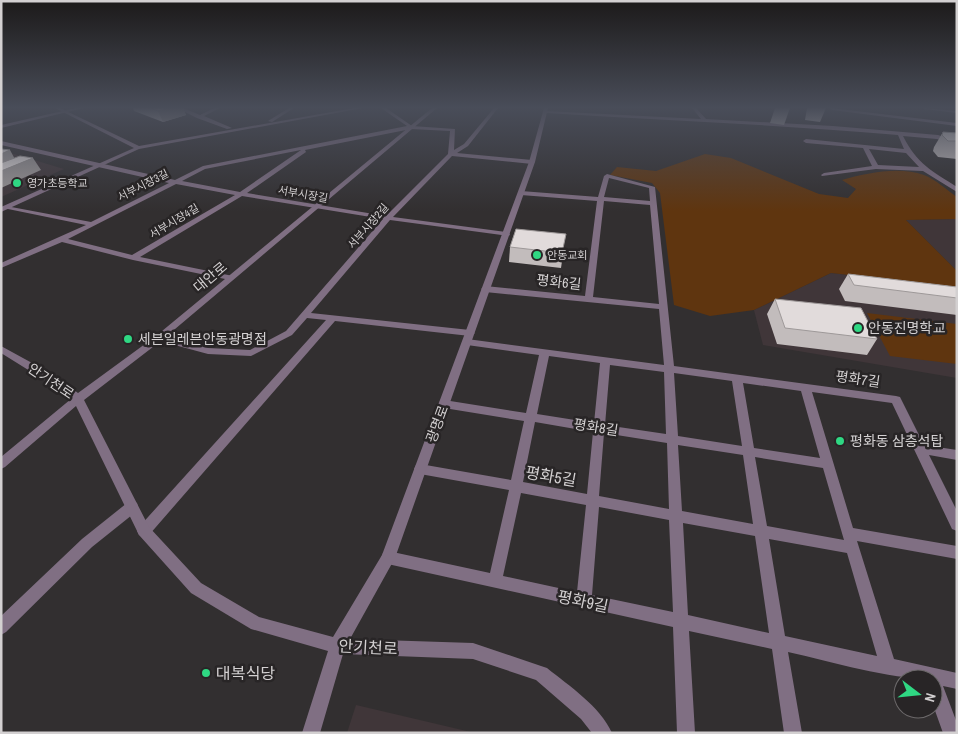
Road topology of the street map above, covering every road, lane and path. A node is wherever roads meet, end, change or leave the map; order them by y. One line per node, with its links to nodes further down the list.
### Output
1 (126, 142): 13 (street)
2 (158, 142): 13 (street)
3 (162, 142): 13 (street)
4 (340, 142): 14 (street, 서부시장3길)
5 (393, 142): 29 (street, 대안로)
6 (452, 142): 16 (street)
7 (468, 142): 16 (street, 서부시장2길)
8 (537, 142): 17 (street, 광명로)
9 (821, 142): 12 (street)
10 (904, 142): 15 (street)
11 (1, 143): 18 (street, 서부시장길)
12 (865, 146): 15 (street); 20 (street)
13 (135, 147): 18 (street); 19 (street)
14 (308, 149): 23 (street, 서부시장3길); 26 (street, 서부시장4길)
15 (908, 151): 21 (street)
16 (451, 154): 17 (street); 31 (street, 서부시장2길)
17 (532, 162): 25 (street, 광명로)
18 (88, 165): 19 (street, 서부시장길); 30 (street)
19 (97, 167): 23 (street, 서부시장길); 30 (street)
20 (876, 167): 21 (street); 22 (street)
21 (924, 169): 24 (street)
22 (824, 175)
23 (175, 182): 26 (street, 서부시장길); 32 (street, 서부시장3길)
24 (957, 190)
25 (521, 192): 27 (street); 33 (street, 광명로)
26 (243, 193): 29 (street, 서부시장길); 35 (street, 서부시장4길)
27 (601, 198): 28 (street); 28 (street); 39 (street, 평화6길)
28 (652, 203): 40 (street)
29 (316, 206): 31 (street, 서부시장길); 37 (street, 대안로)
30 (3, 207): 32 (street)
31 (387, 219): 33 (street, 서부시장길); 41 (street, 서부시장2길)
32 (92, 224): 34 (street, 서부시장3길)
33 (506, 234): 38 (street, 광명로)
34 (61, 240): 35 (street); 36 (street, 서부시장3길)
35 (133, 258): 37 (street)
36 (1, 266)
37 (230, 278): 44 (street, 대안로)
38 (485, 289): 39 (street, 평화6길); 43 (street, 광명로)
39 (589, 299): 40 (street)
40 (664, 307): 48 (street)
41 (305, 315): 42 (street); 44 (street, 서부시장2길)
42 (332, 319): 43 (street); 67 (street)
43 (468, 337): 46 (street, 평화7길); 52 (street, 광명로)
44 (159, 338): 51 (street, 대안로)
45 (1, 348): 51 (street, 안기천로)
46 (545, 352): 47 (street, 평화7길); 53 (street)
47 (605, 360): 48 (street, 평화7길); 54 (street)
48 (669, 369): 49 (street, 평화7길); 55 (street)
49 (737, 378): 50 (street, 평화7길); 57 (street)
50 (805, 387): 56 (street, 평화7길); 60 (street)
51 (78, 399): 59 (street, 대안로); 64 (street, 안기천로)
52 (444, 404): 53 (street, 평화8길); 61 (street, 광명로)
53 (531, 417): 54 (street, 평화8길); 62 (street)
54 (599, 428): 55 (street, 평화8길); 63 (street)
55 (673, 440): 57 (street, 평화8길); 65 (street)
56 (920, 449): 58 (street); 66 (street, 평화7길)
57 (748, 451): 60 (street, 평화8길); 68 (street)
58 (957, 455)
59 (1, 464)
60 (828, 464): 69 (street)
61 (420, 468): 62 (street, 평화5길); 72 (street, 광명로)
62 (516, 486): 63 (street, 평화5길); 73 (street)
63 (593, 500): 65 (street, 평화5길); 74 (street)
64 (132, 507): 67 (street, 안기천로); 76 (street)
65 (676, 516): 68 (street, 평화5길); 75 (street)
66 (957, 526)
67 (144, 531): 78 (street, 안기천로)
68 (761, 531): 70 (street, 평화5길); 77 (street)
69 (848, 533): 70 (street); 71 (street)
70 (853, 548): 79 (street)
71 (957, 553)
72 (388, 558): 73 (street, 평화9길); 78 (street, 광명로)
73 (495, 581): 74 (street, 평화9길)
74 (584, 601): 75 (street, 평화9길)
75 (682, 622): 77 (street, 평화9길); 86 (street)
76 (1, 627)
77 (779, 643): 79 (street, 평화9길); 87 (street)
78 (337, 646): 84 (street, 광명로); 85 (street, 안기천로)
79 (888, 666): 80 (street, 평화9길)
80 (898, 669)
81 (943, 680): 82 (street, 평화9길)
82 (957, 682)
83 (943, 709): 88 (street)
84 (310, 733)
85 (603, 733)
86 (686, 733)
87 (793, 733)
88 (952, 733)

